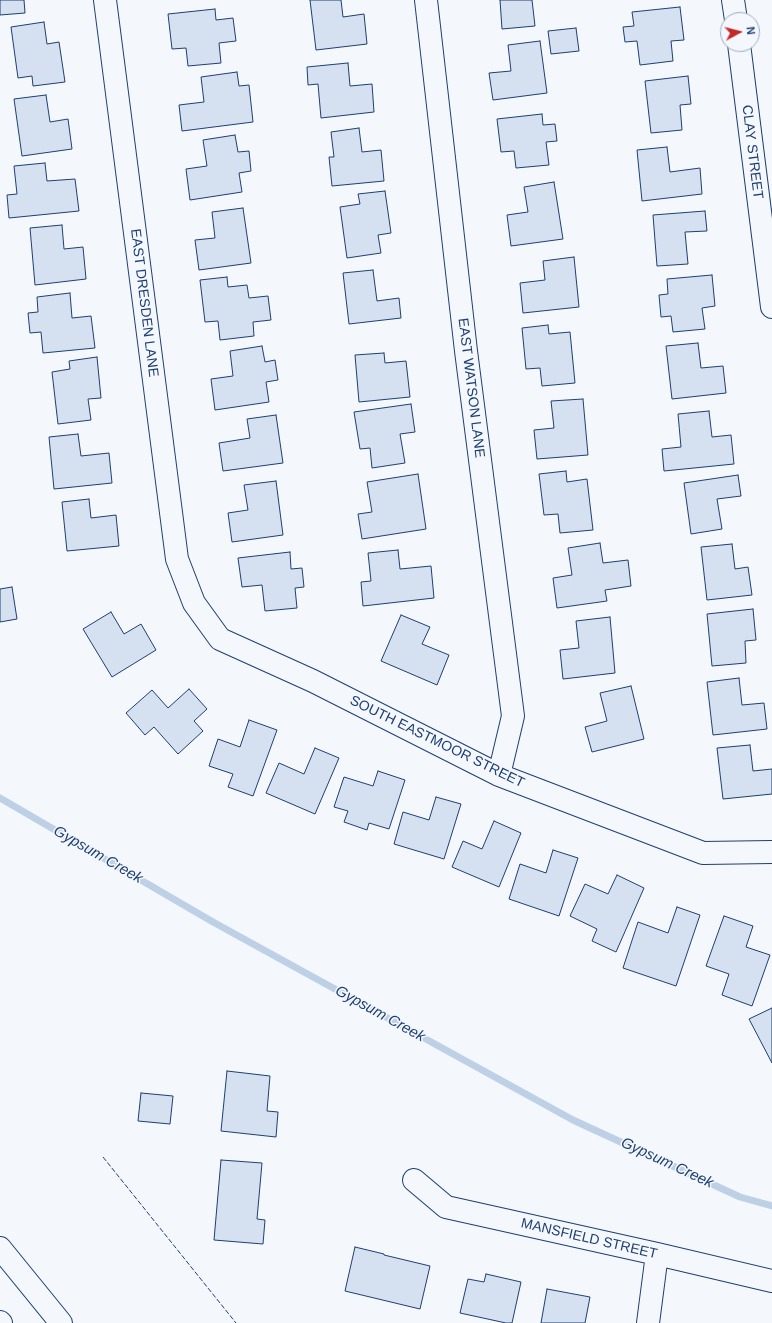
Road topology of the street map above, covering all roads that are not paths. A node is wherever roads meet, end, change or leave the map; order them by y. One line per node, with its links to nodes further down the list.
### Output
1 (105, 0): 7 (main road, EAST DRESDEN LANE)
2 (426, 0): 8 (main road, EAST WATSON LANE)
3 (733, 0): 4 (main road)
4 (735, 12)
5 (740, 52): 6 (main road, CLAY STREET)
6 (772, 307)
7 (194, 604): 8 (main road, SOUTH EASTMOOR STREET)
8 (499, 775): 9 (main road, SOUTH EASTMOOR STREET)
9 (772, 852)
10 (414, 1180): 12 (main road, MANSFIELD STREET)
11 (0, 1248): 14 (main road)
12 (657, 1254): 13 (main road, MANSFIELD STREET); 15 (main road)
13 (772, 1281)
14 (61, 1323)
15 (648, 1323)

